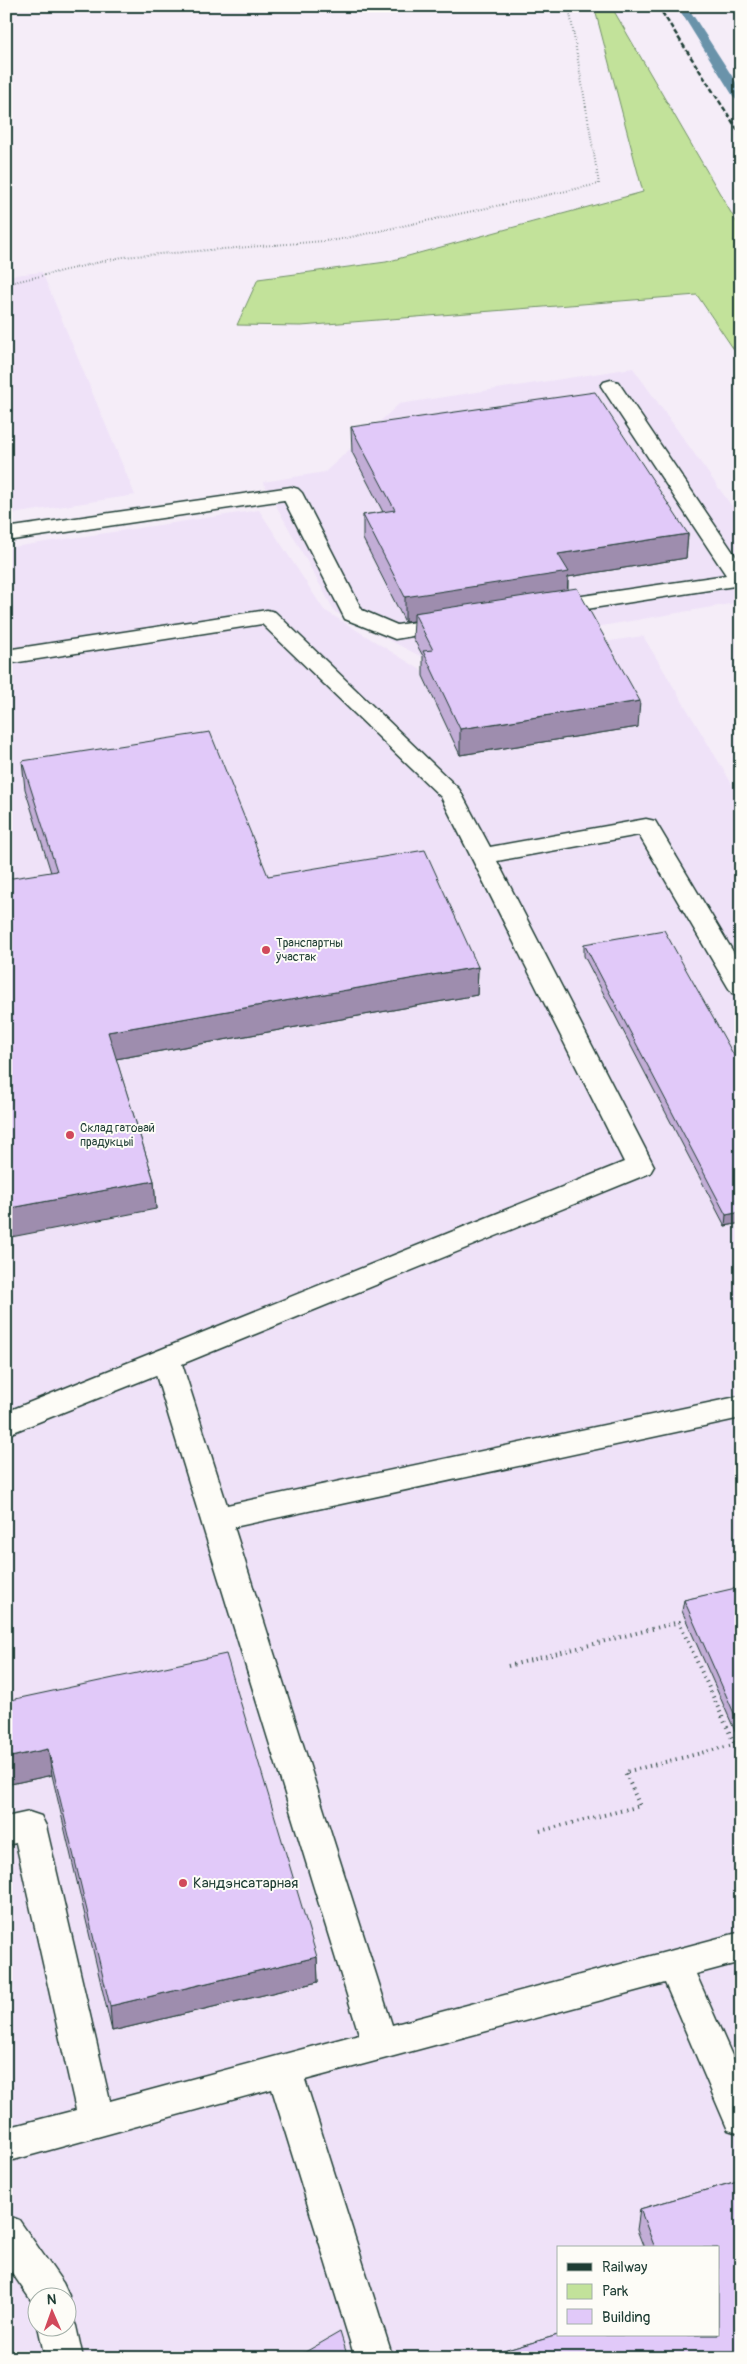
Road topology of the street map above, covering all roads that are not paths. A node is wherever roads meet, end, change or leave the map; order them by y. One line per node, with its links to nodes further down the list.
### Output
1 (611, 386): 3 (lane)
2 (6, 535): 4 (lane)
3 (523, 612)
4 (474, 620)
5 (6, 657): 6 (lane)
6 (482, 856): 7 (lane); 8 (lane)
7 (741, 987)
8 (166, 1359): 10 (lane); 11 (lane)
9 (741, 1407): 11 (lane)
10 (6, 1424)
11 (216, 1519): 15 (lane)
12 (6, 1831): 18 (lane)
13 (741, 1947): 14 (lane)
14 (675, 1965): 15 (lane); 17 (lane)
15 (380, 2044): 16 (lane)
16 (284, 2070): 18 (lane); 24 (lane)
17 (741, 2118)
18 (96, 2121): 19 (lane)
19 (6, 2145)
20 (6, 2232): 21 (lane)
21 (43, 2286)
22 (59, 2336): 23 (lane)
23 (64, 2358)
24 (374, 2358)

